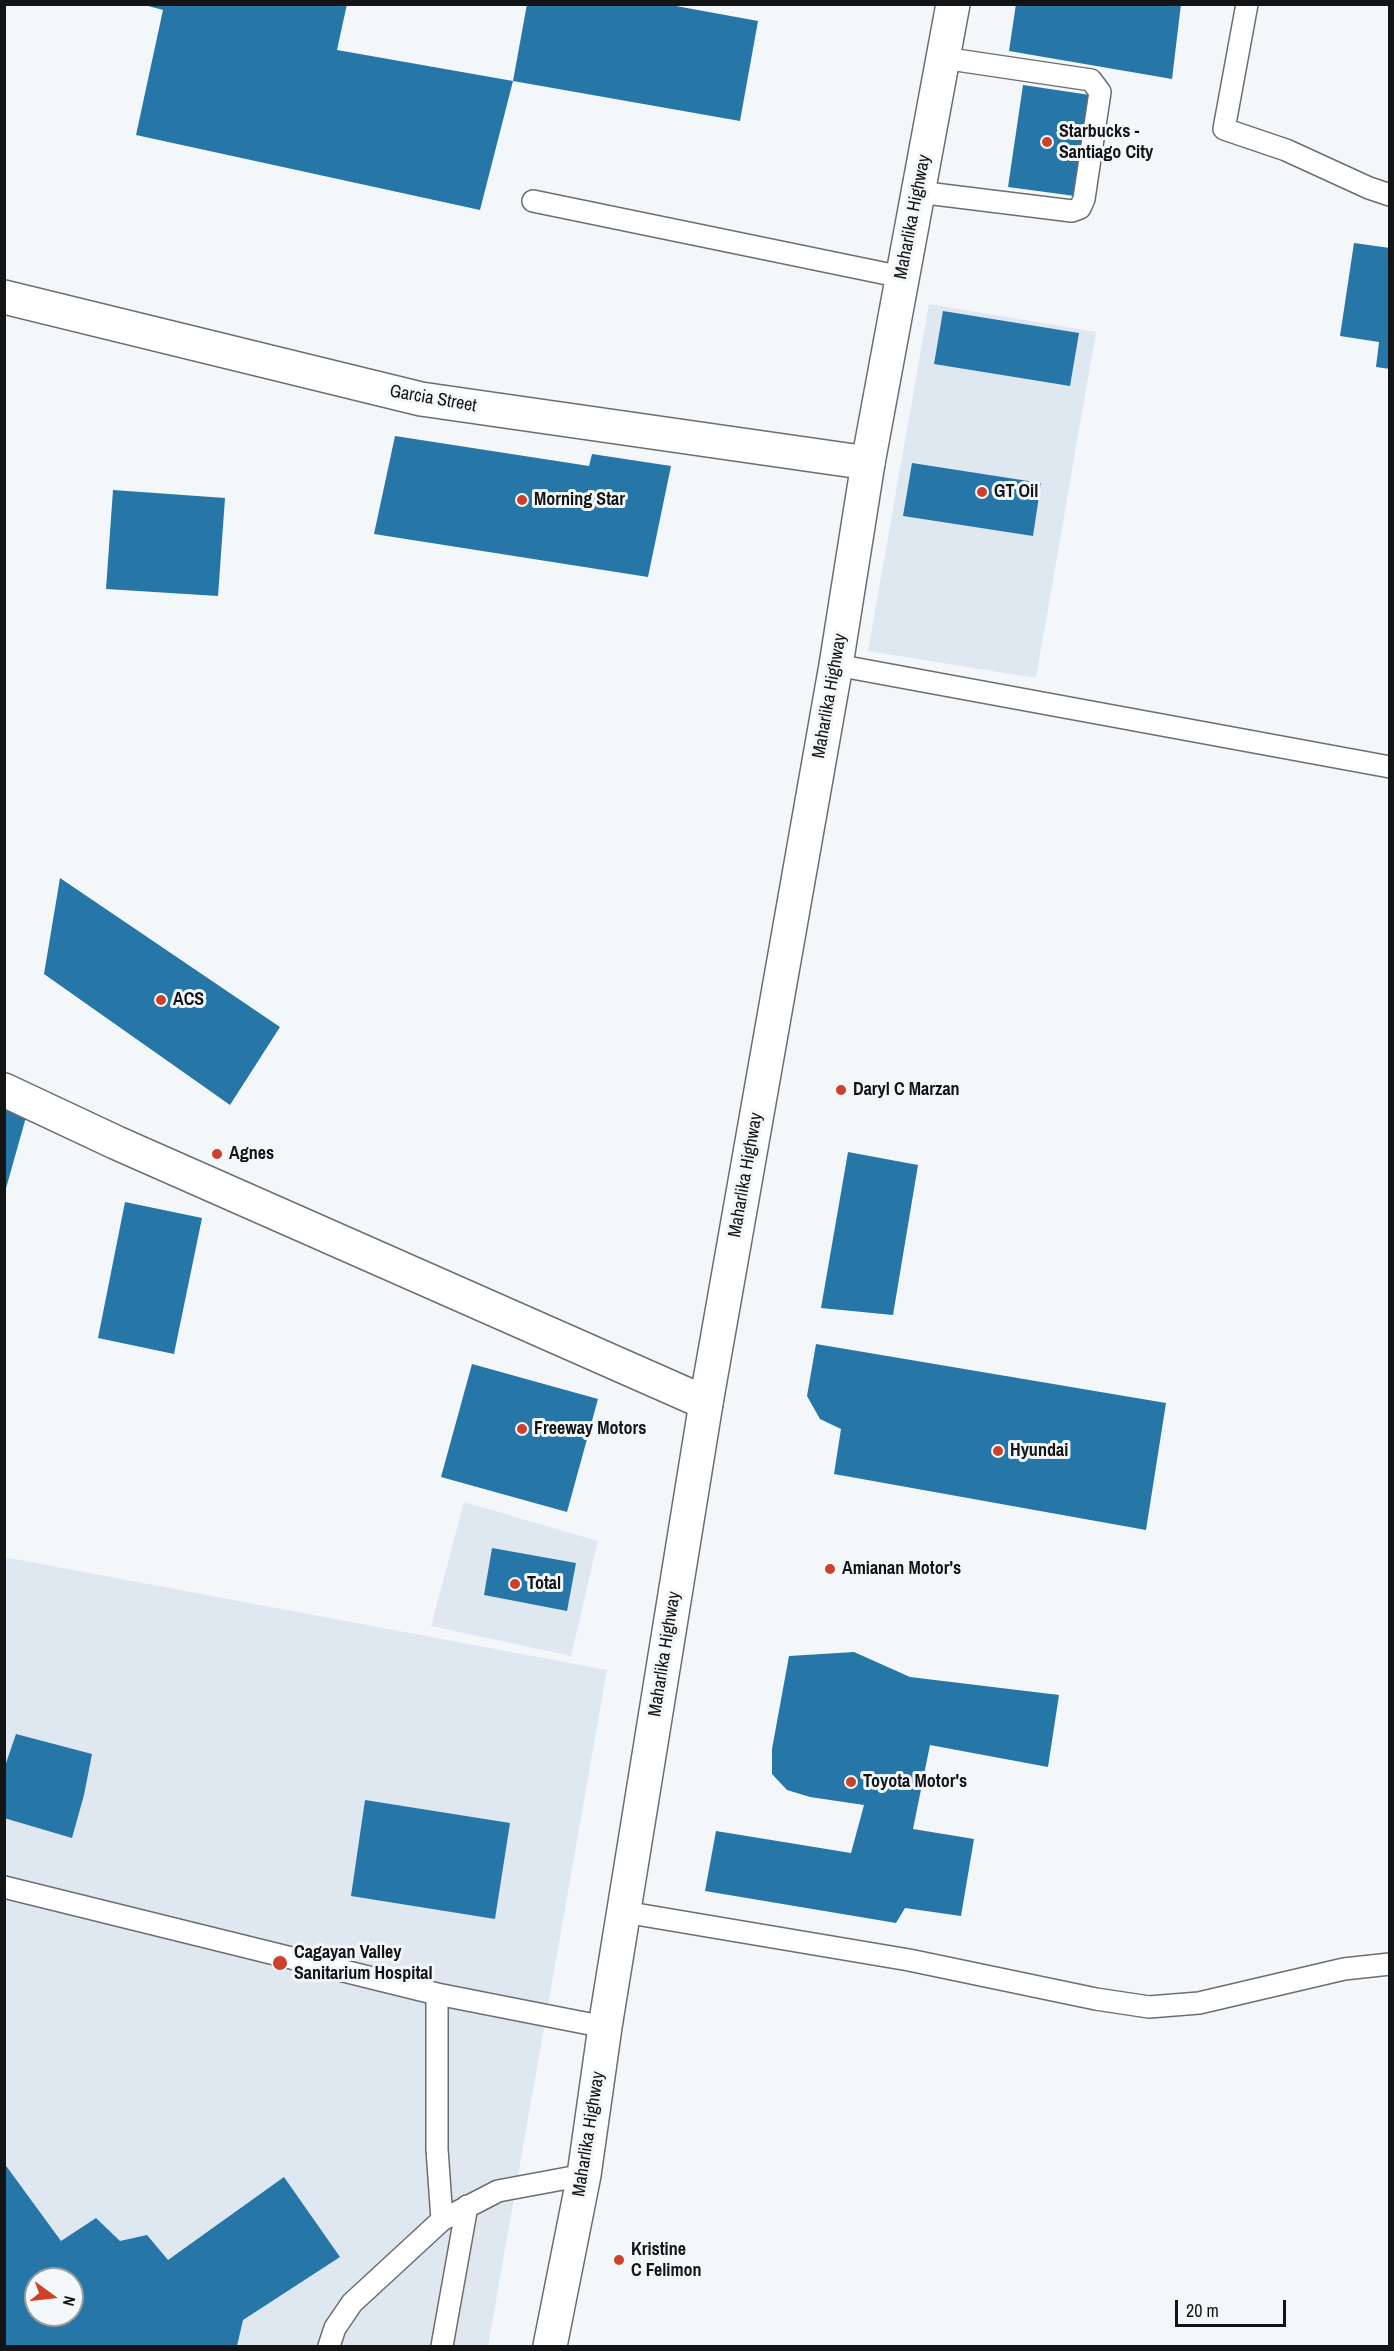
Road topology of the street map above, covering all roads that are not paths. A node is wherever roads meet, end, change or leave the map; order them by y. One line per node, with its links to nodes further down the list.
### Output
1 (953, 4): 3 (main road, Maharlika Highway)
2 (1247, 4): 5 (lane)
3 (943, 58): 4 (main road, Maharlika Highway); 4 (lane)
4 (918, 192): 7 (main road, Maharlika Highway)
5 (1389, 195)
6 (533, 201): 7 (lane)
7 (902, 277): 9 (main road, Maharlika Highway)
8 (4, 297): 9 (main road, Garcia Street)
9 (868, 463): 10 (main road, Maharlika Highway)
10 (836, 665): 11 (lane); 13 (main road, Maharlika Highway)
11 (1389, 767)
12 (4, 1090): 13 (main road)
13 (706, 1403): 15 (main road, Maharlika Highway)
14 (4, 1887): 17 (lane)
15 (624, 1912): 16 (lane); 18 (main road, Maharlika Highway)
16 (1389, 1964)
17 (437, 1994): 18 (lane); 21 (lane)
18 (605, 2027): 19 (main road, Maharlika Highway)
19 (584, 2175): 20 (lane); 24 (main road, Maharlika Highway)
20 (467, 2206): 21 (lane); 23 (lane)
21 (442, 2220): 22 (lane)
22 (328, 2346)
23 (442, 2346)
24 (550, 2346)

